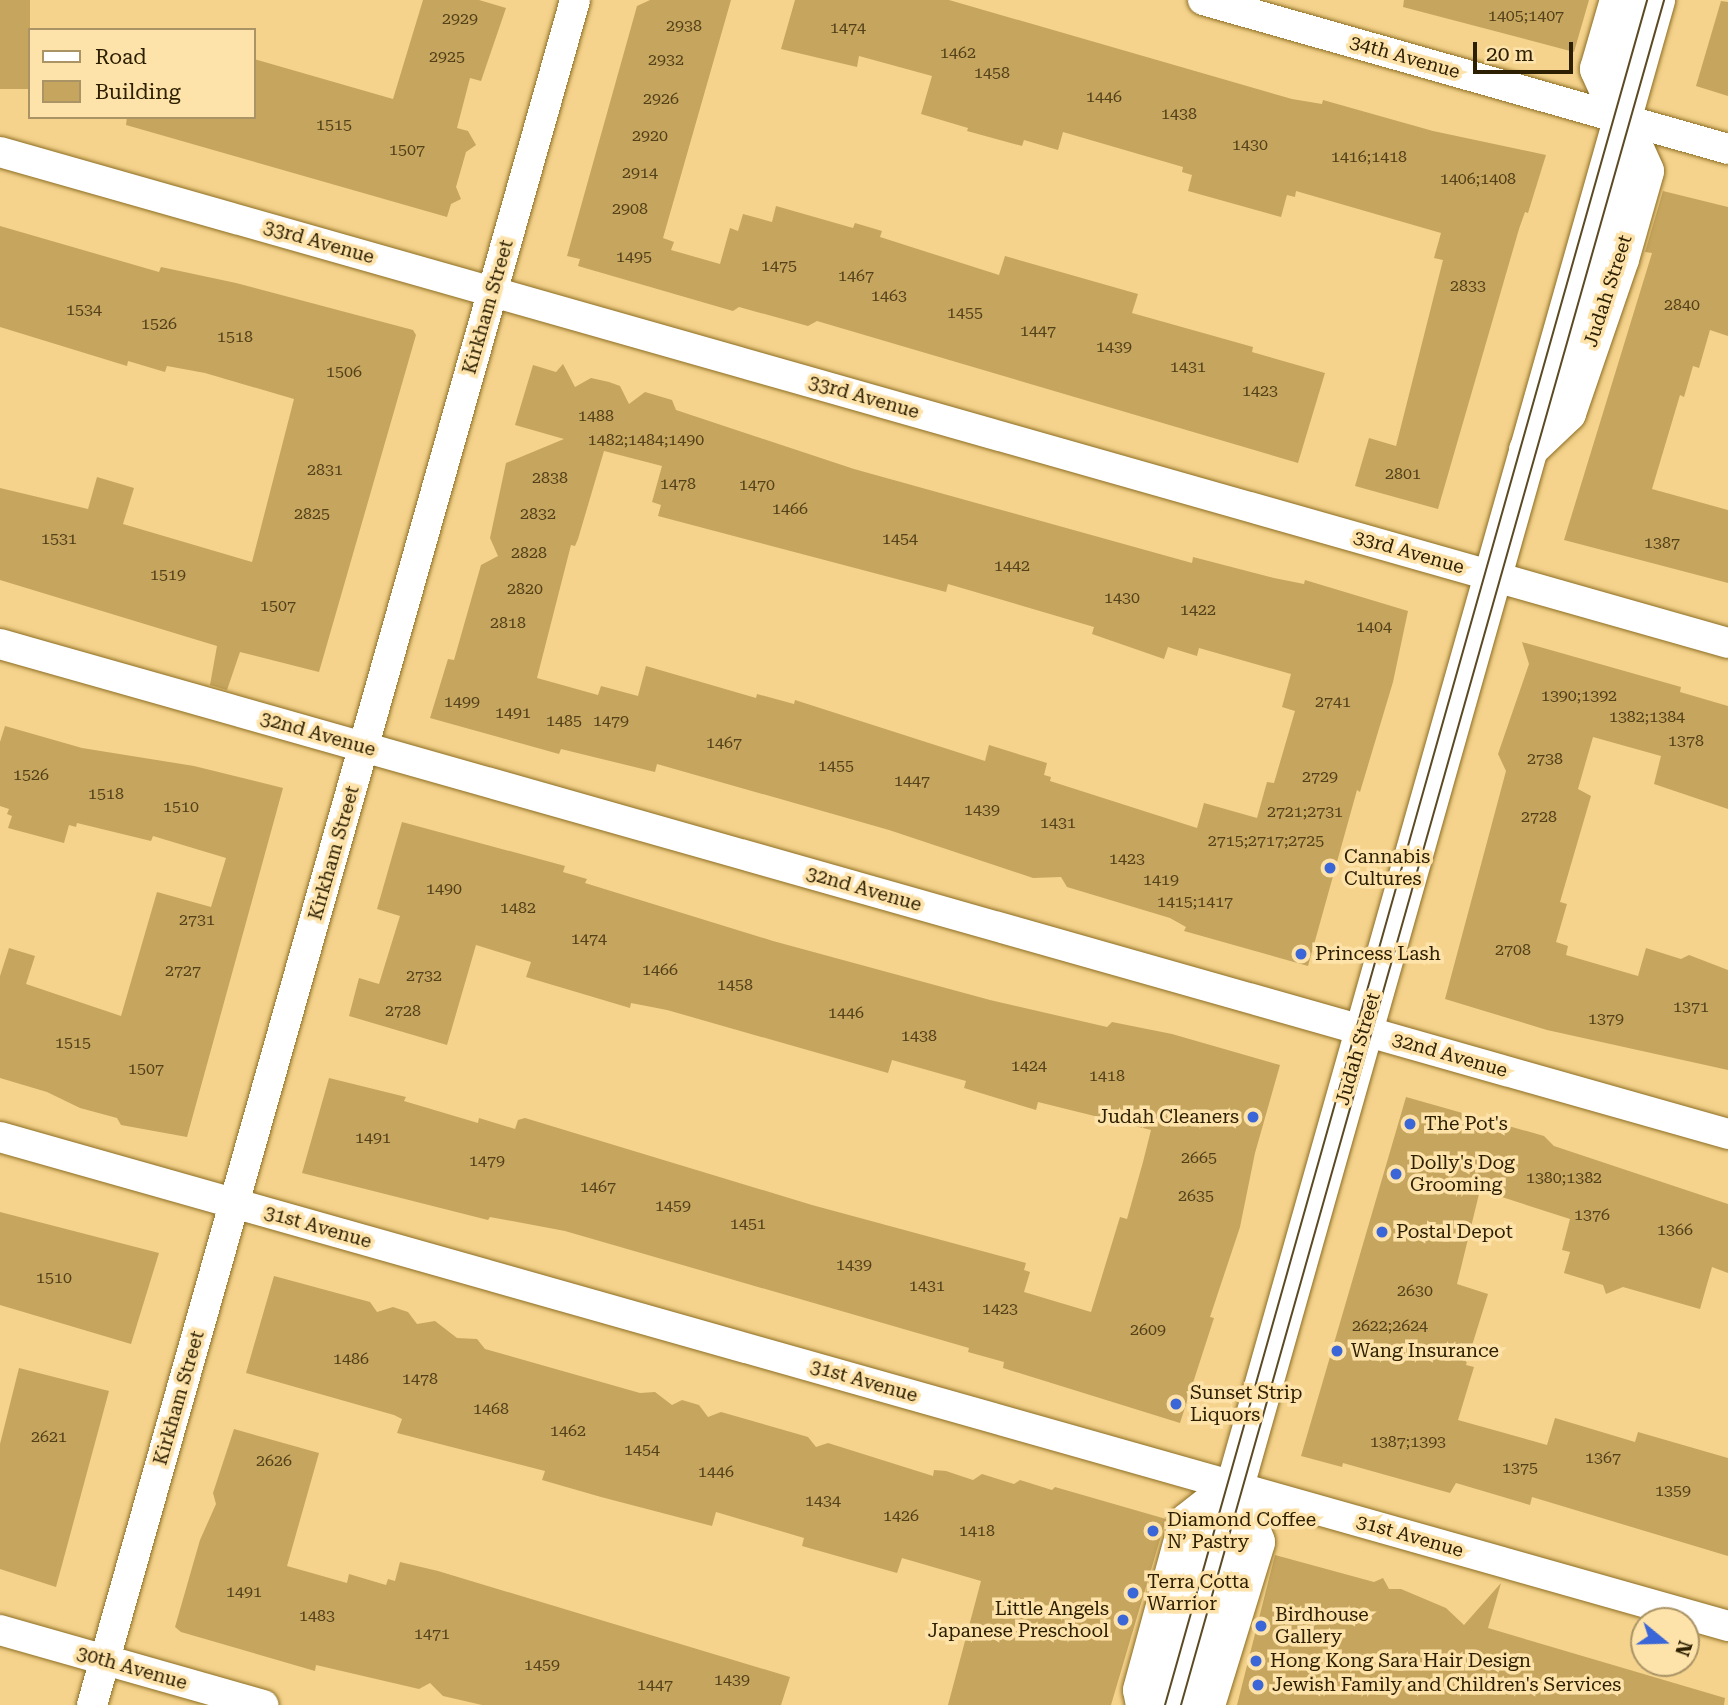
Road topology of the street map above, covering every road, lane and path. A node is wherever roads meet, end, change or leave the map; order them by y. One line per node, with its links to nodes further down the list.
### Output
1 (575, 0): 8 (street, Kirkham Street)
2 (1203, 0): 5 (street, 34th Avenue)
3 (1619, 0): 5 (street)
4 (1656, 0): 5 (street, Judah Street)
5 (1622, 119): 6 (street, 34th Avenue); 9 (street, Judah Street)
6 (1728, 149)
7 (0, 152): 8 (street, 33rd Avenue)
8 (492, 292): 9 (street, 33rd Avenue); 12 (street, Kirkham Street)
9 (1492, 576): 10 (street, 33rd Avenue); 13 (street, Judah Street)
10 (1728, 643)
11 (0, 644): 12 (street, 32nd Avenue)
12 (364, 747): 13 (street, 32nd Avenue); 16 (street, Kirkham Street)
13 (1364, 1030): 14 (street, 32nd Avenue); 17 (street, Judah Street)
14 (1728, 1133)
15 (0, 1137): 16 (street, 31st Avenue)
16 (234, 1203): 17 (street, 31st Avenue); 20 (street, Kirkham Street)
17 (1234, 1486): 18 (street, 31st Avenue); 23 (street); 24 (street, Judah Street); 25 (street)
18 (1728, 1626)
19 (0, 1630): 20 (street, 30th Avenue)
20 (105, 1660): 21 (street, Kirkham Street); 22 (street, 30th Avenue)
21 (92, 1705)
22 (264, 1705)
23 (1145, 1705)
24 (1173, 1705)
25 (1206, 1705)

